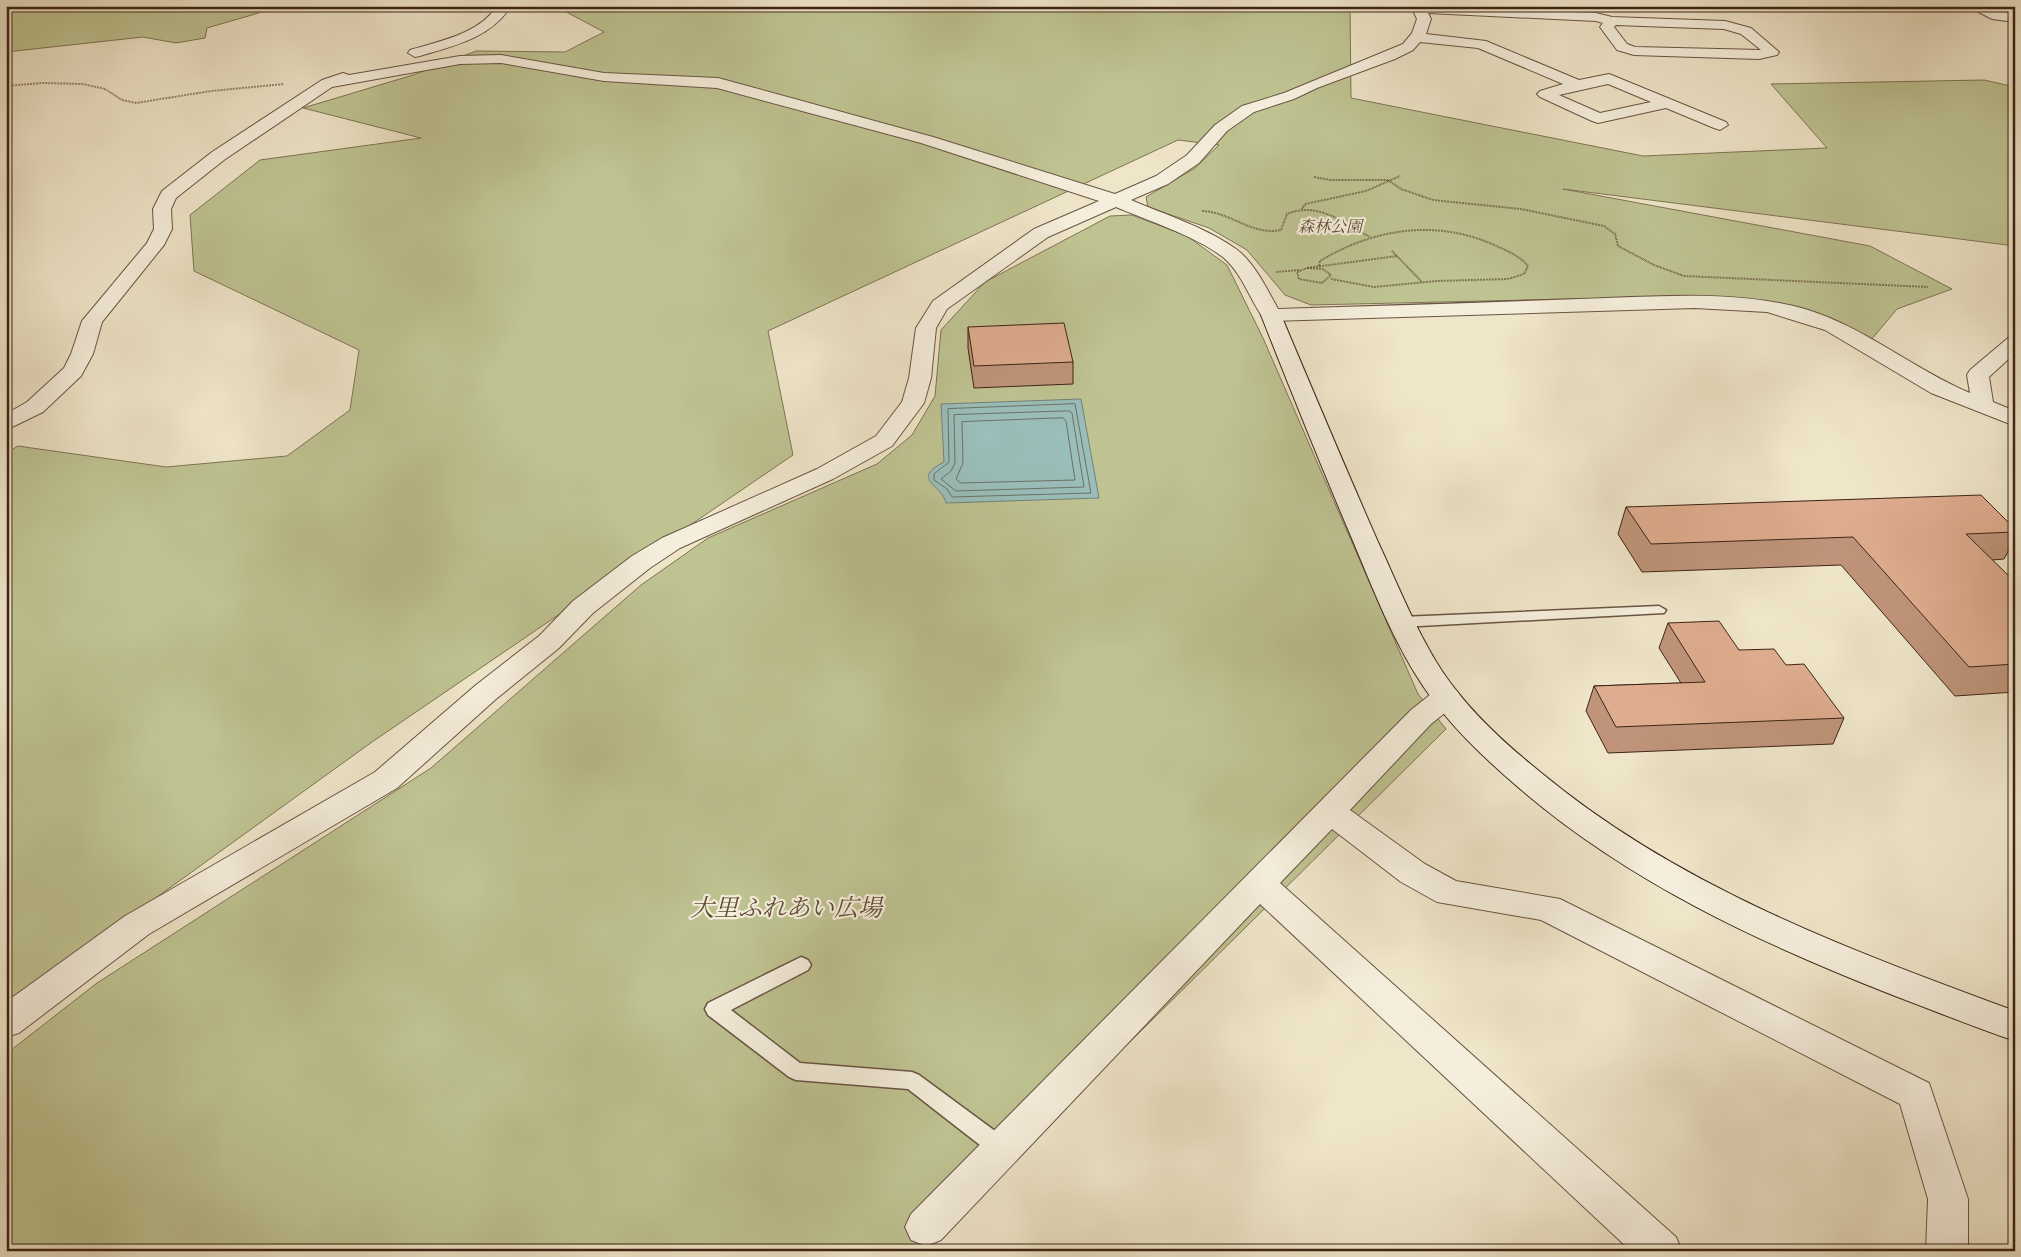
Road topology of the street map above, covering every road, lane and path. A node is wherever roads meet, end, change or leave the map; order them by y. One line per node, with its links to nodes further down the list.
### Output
1 (504, 6): 7 (street)
2 (1974, 6): 4 (street)
3 (1419, 8): 5 (street); 6 (street)
4 (2015, 18)
5 (1612, 21): 5 (street)
6 (1417, 36): 8 (street); 15 (street)
7 (327, 83): 9 (path); 15 (street); 30 (street)
8 (1577, 85): 10 (street); 10 (street)
9 (6, 86)
10 (1667, 103): 11 (street)
11 (1720, 125)
12 (1400, 176): 14 (path)
13 (1314, 178): 14 (path)
14 (1388, 180): 16 (path); 25 (path)
15 (1118, 201): 17 (street); 37 (street)
16 (1302, 209): 17 (path); 18 (path)
17 (1168, 222): 26 (street)
18 (1370, 237): 21 (path); 24 (path)
19 (1392, 251): 20 (path)
20 (1397, 256): 21 (path); 24 (path)
21 (1319, 266): 22 (path)
22 (1307, 268): 23 (path); 23 (path)
23 (1331, 278): 24 (path)
24 (1423, 282)
25 (1928, 287)
26 (1271, 315): 28 (street); 32 (street)
27 (2015, 342): 28 (street)
28 (1983, 407): 29 (street)
29 (2015, 419)
30 (6, 423)
31 (1659, 610): 32 (lane)
32 (1401, 622): 33 (street)
33 (1446, 697): 34 (street); 38 (street)
34 (1330, 811): 35 (street); 42 (street)
35 (1259, 884): 39 (street); 41 (street)
36 (801, 965): 39 (lane)
37 (6, 1022)
38 (2015, 1026)
39 (1003, 1150): 40 (street)
40 (926, 1228)
41 (1661, 1251)
42 (1947, 1251)

